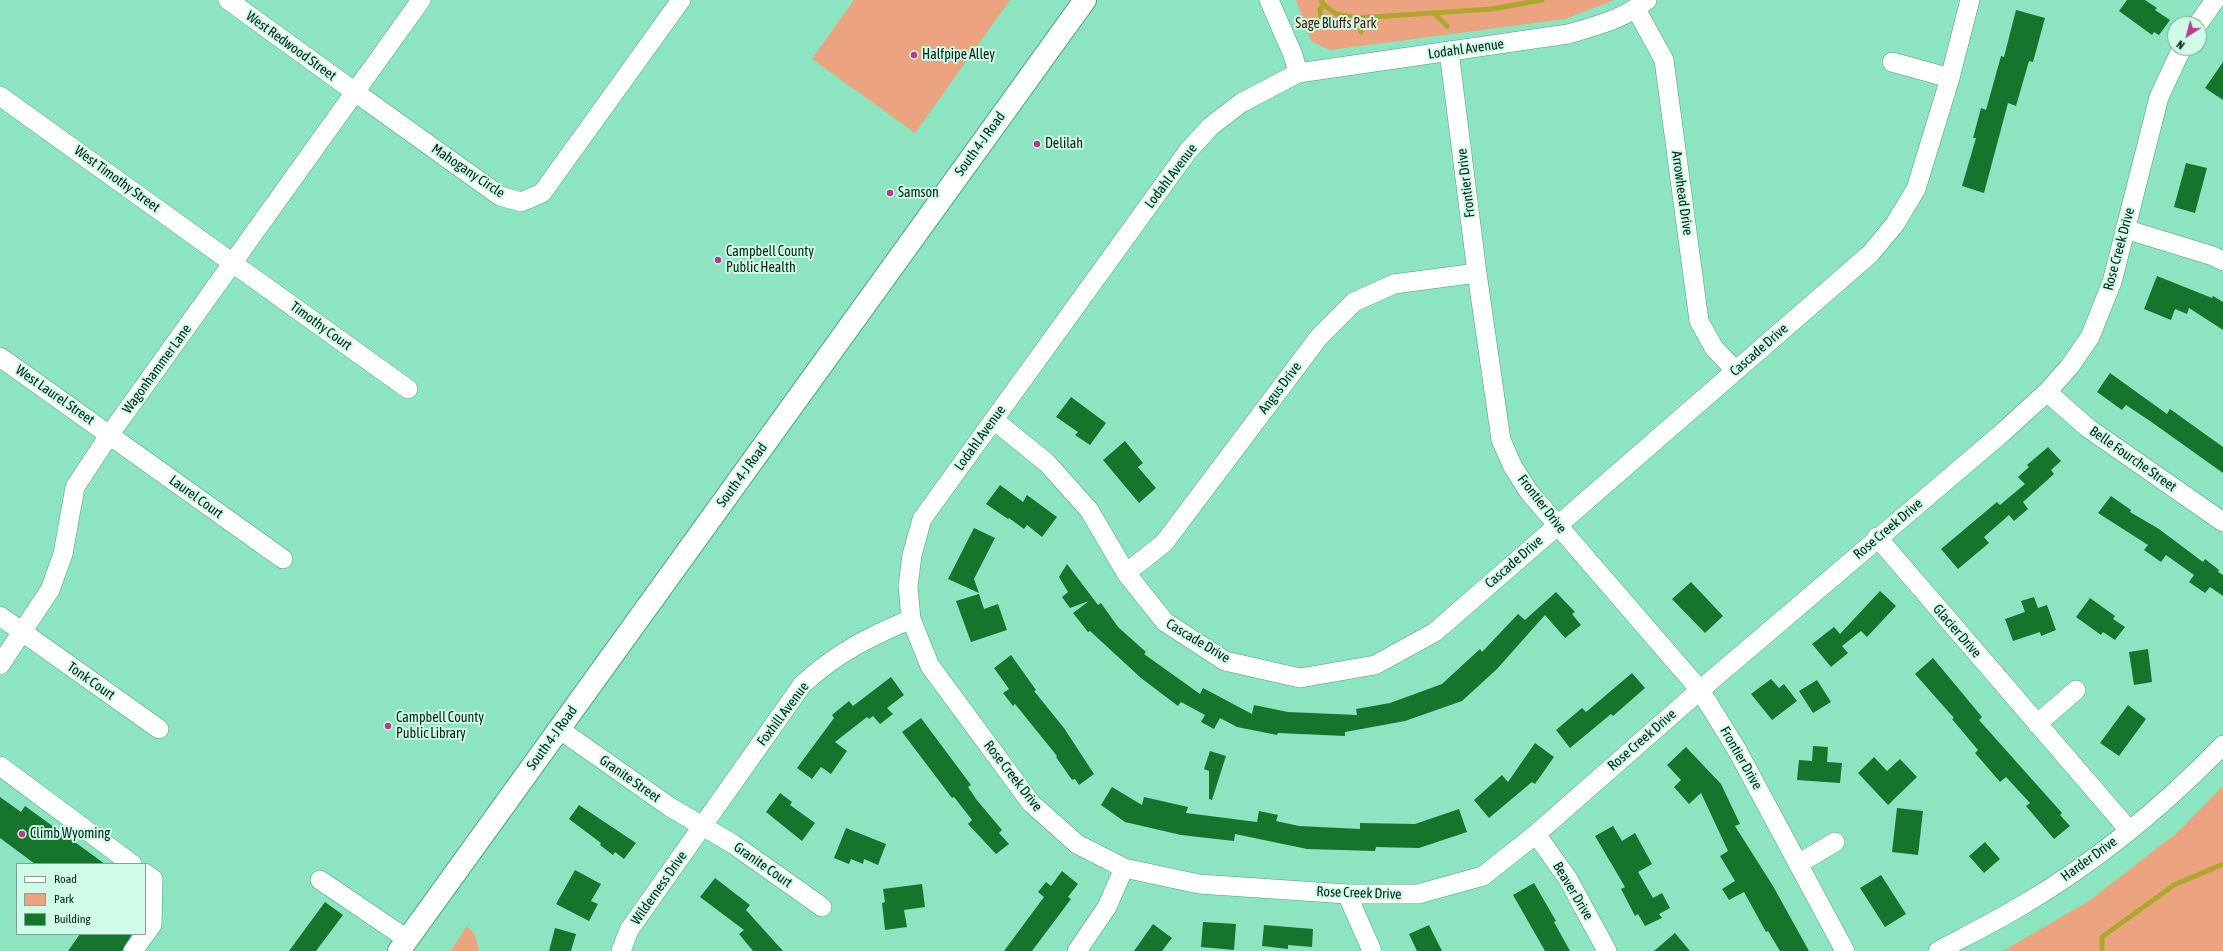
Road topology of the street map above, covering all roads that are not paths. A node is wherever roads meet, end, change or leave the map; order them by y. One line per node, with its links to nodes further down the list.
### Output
1 (228, 0): 15 (street, West Redwood Street)
2 (421, 0): 15 (street)
3 (681, 0): 15 (street, Mahogany Circle)
4 (1085, 0): 40 (main road, South 4-J Road)
5 (1269, 0): 13 (street)
6 (1970, 0): 14 (street, Cascade Drive)
7 (2215, 0): 9 (street)
8 (1642, 5): 10 (street, Lodahl Avenue); 22 (street, Arrowhead Drive)
9 (2204, 16)
10 (1450, 51): 13 (street, Lodahl Avenue); 20 (street, Frontier Drive)
11 (2178, 56): 17 (street, Rose Creek Drive)
12 (1892, 62): 14 (street)
13 (1298, 73): 25 (street, Lodahl Avenue)
14 (1950, 78): 22 (street, Cascade Drive)
15 (355, 92): 19 (street, Wagonhammer Lane)
16 (0, 96): 19 (street, West Timothy Street)
17 (2124, 229): 18 (street); 24 (street, Rose Creek Drive)
18 (2223, 261)
19 (233, 263): 23 (street, Timothy Court); 26 (street, Wagonhammer Lane)
20 (1477, 273): 28 (street, Frontier Drive); 31 (street, Angus Drive)
21 (0, 357): 26 (street, West Laurel Street)
22 (1736, 371): 28 (street, Cascade Drive)
23 (408, 389)
24 (2047, 392): 27 (street, Belle Fourche Street); 29 (street, Rose Creek Drive)
25 (994, 420): 31 (street, Cascade Drive); 33 (street, Lodahl Avenue)
26 (110, 434): 30 (street, Laurel Court); 34 (street, Wagonhammer Lane)
27 (2223, 522)
28 (1557, 524): 31 (street, Cascade Drive); 36 (street, Frontier Drive)
29 (1878, 537): 36 (street, Rose Creek Drive); 38 (street, Glacier Drive)
30 (283, 559)
31 (1126, 573)
32 (0, 616): 34 (street, Tonk Court)
33 (911, 619): 43 (street, Foxhill Avenue); 49 (street, Rose Creek Drive)
34 (23, 632): 35 (street, Wagonhammer Lane); 39 (street, Tonk Court)
35 (0, 665)
36 (1700, 690): 45 (street, Rose Creek Drive); 48 (street, Frontier Drive)
37 (2076, 690): 38 (street)
38 (2037, 724): 44 (street, Glacier Drive)
39 (160, 729)
40 (559, 729): 43 (street, Granite Street); 56 (main road, South 4-J Road)
41 (2223, 745): 44 (street, Harder Drive)
42 (0, 766): 47 (street)
43 (702, 827): 53 (street, Granite Court); 58 (street, Wilderness Drive)
44 (2129, 830): 63 (street, Harder Drive)
45 (1536, 834): 52 (street, Rose Creek Drive); 61 (street, Beaver Drive)
46 (1835, 842): 48 (street)
47 (131, 863)
48 (1798, 864): 62 (street, Frontier Drive)
49 (1124, 868): 52 (street, Rose Creek Drive); 59 (street)
50 (146, 875): 54 (street)
51 (320, 880): 56 (street)
52 (1347, 894): 60 (street)
53 (822, 907)
54 (146, 933)
55 (145, 935): 57 (street)
56 (403, 945)
57 (133, 951)
58 (621, 951)
59 (1077, 951)
60 (1372, 951)
61 (1607, 951)
62 (1845, 951)
63 (1938, 951)

